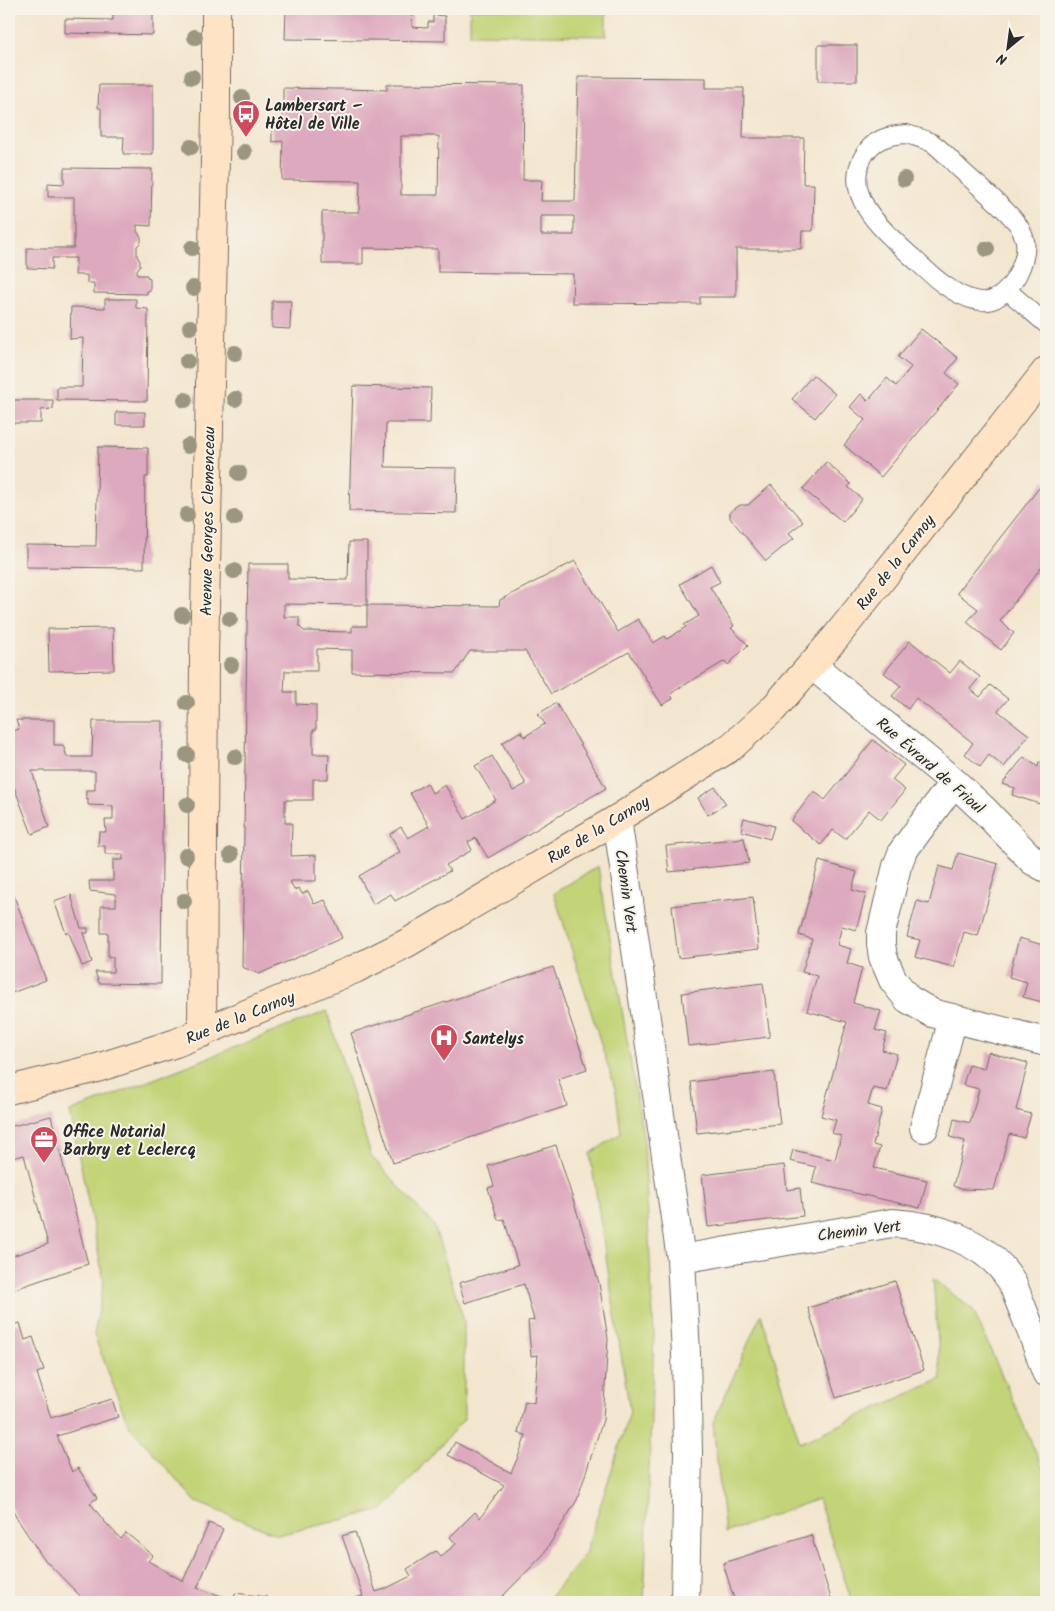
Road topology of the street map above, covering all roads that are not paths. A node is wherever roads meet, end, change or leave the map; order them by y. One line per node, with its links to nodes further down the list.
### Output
1 (216, 9): 10 (street, Avenue Georges Clemenceau)
2 (1007, 290): 2 (lane); 3 (lane)
3 (1046, 324)
4 (1046, 371): 5 (street, Rue de la Carnoy)
5 (812, 664): 6 (street, Rue Évrard de Frioul); 7 (street, Rue de la Carnoy)
6 (954, 782): 8 (street, Rue Évrard de Frioul); 9 (street)
7 (617, 819): 10 (street, Rue de la Carnoy); 14 (street, Chemin Vert)
8 (1046, 868)
9 (953, 1018): 11 (street); 13 (street)
10 (202, 1033): 12 (street, Rue de la Carnoy)
11 (1046, 1042)
12 (9, 1090)
13 (924, 1128)
14 (682, 1259): 15 (street, Chemin Vert); 16 (street, Chemin Vert)
15 (1046, 1372)
16 (685, 1602)

